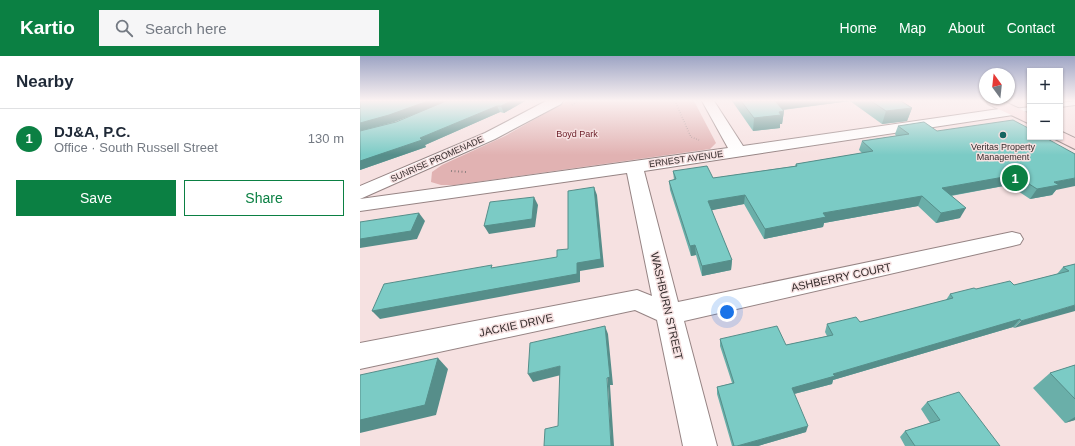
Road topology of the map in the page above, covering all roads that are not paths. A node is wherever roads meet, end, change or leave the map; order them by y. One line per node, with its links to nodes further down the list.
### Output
1 (522, 119): 8 (street, SUNRISE PROMENADE)
2 (719, 119): 6 (street)
3 (962, 119): 6 (street, ERNEST AVENUE)
4 (1063, 138): 5 (main road)
5 (1075, 144)
6 (738, 151): 7 (street, ERNEST AVENUE)
7 (634, 167): 9 (street, ERNEST AVENUE); 11 (street, WASHBURN STREET)
8 (360, 193)
9 (360, 204)
10 (1012, 239): 11 (street, ASHBERRY COURT)
11 (669, 314): 12 (street, JACKIE DRIVE); 13 (street, WASHBURN STREET)
12 (360, 356)
13 (700, 446)

